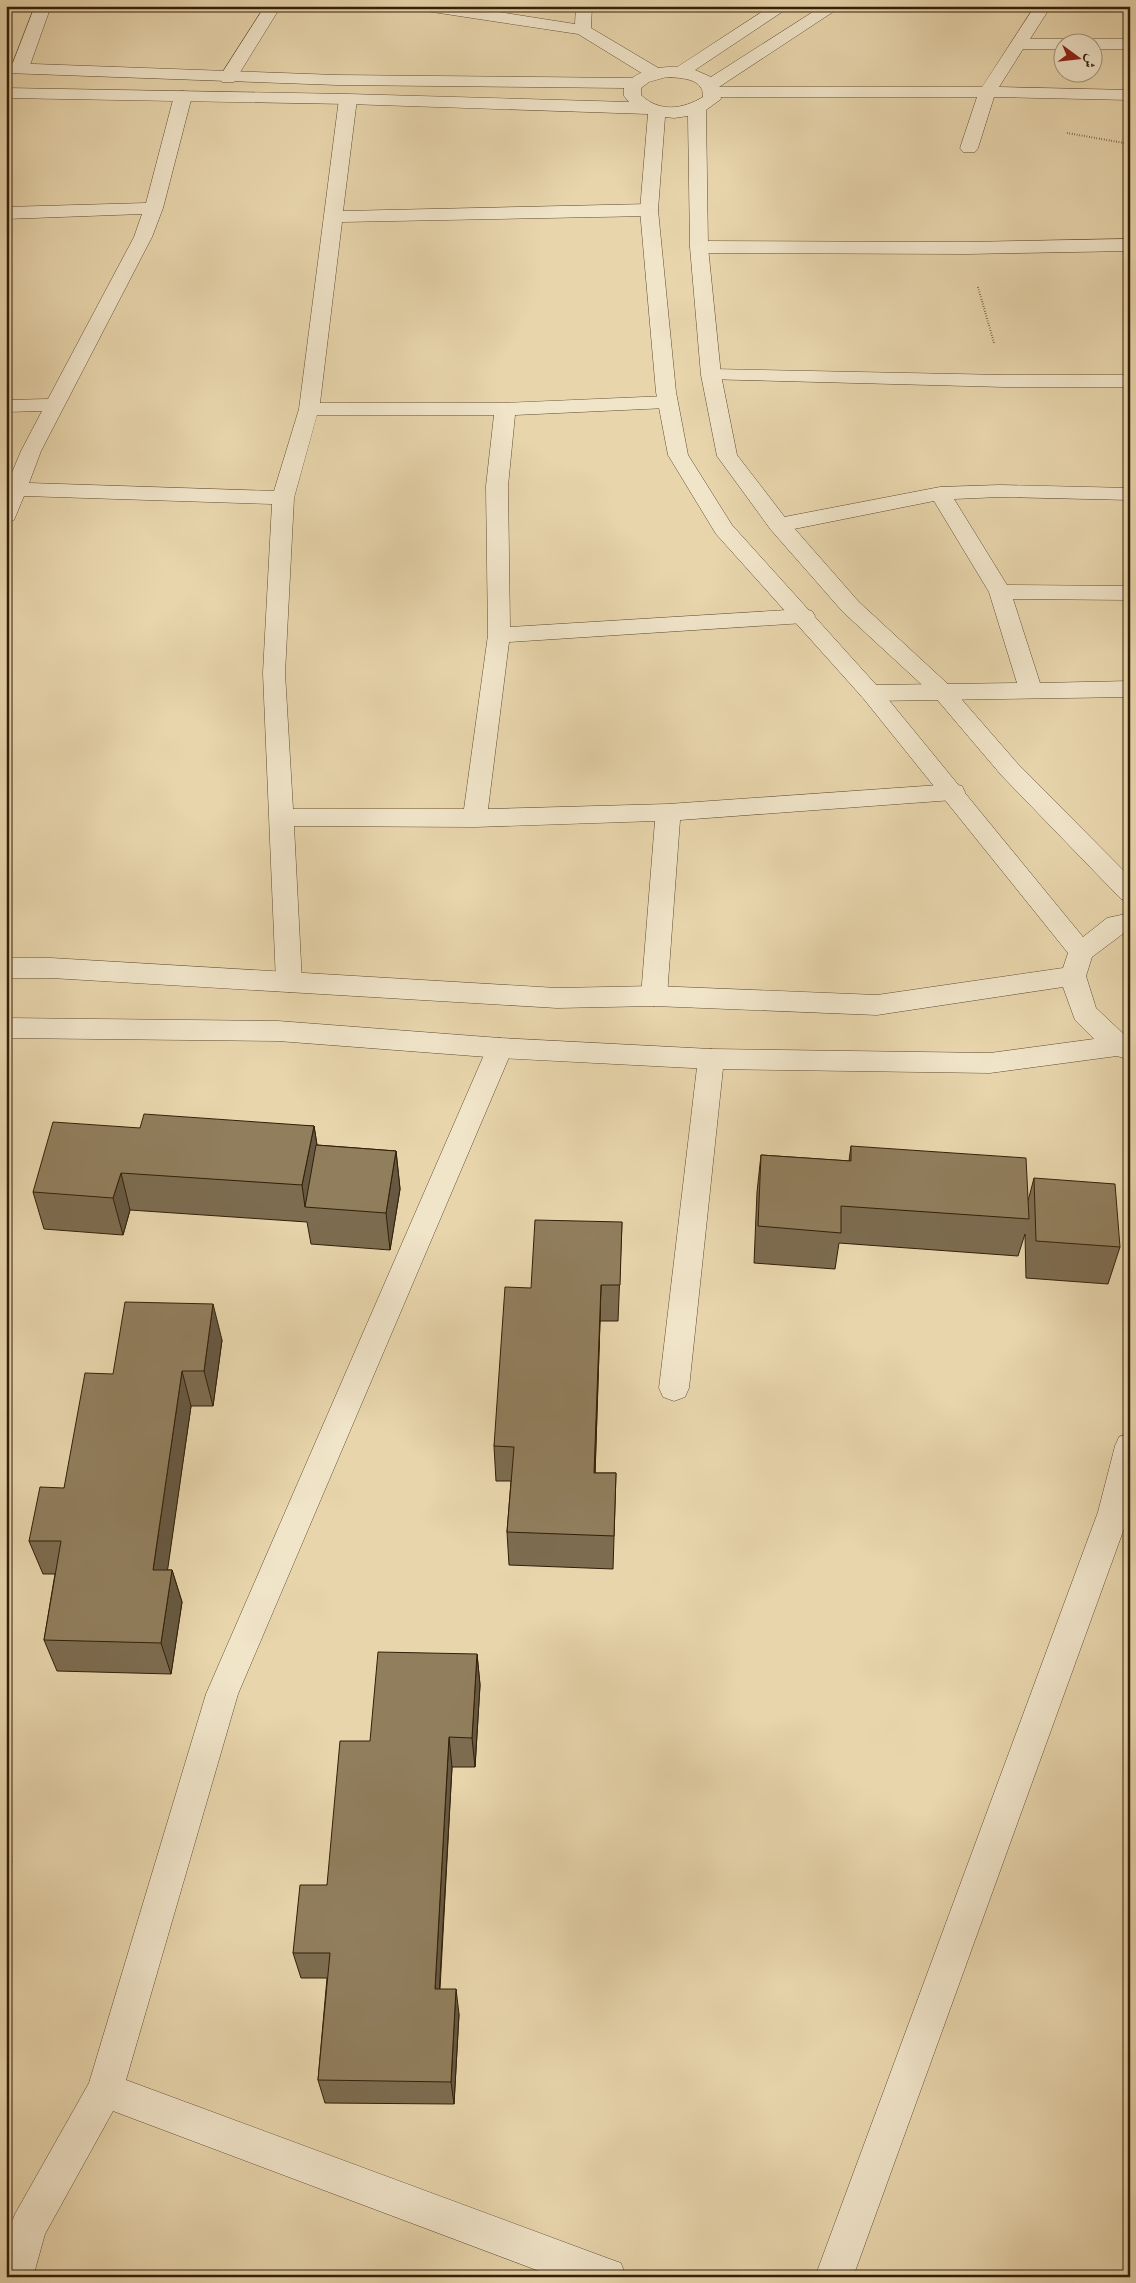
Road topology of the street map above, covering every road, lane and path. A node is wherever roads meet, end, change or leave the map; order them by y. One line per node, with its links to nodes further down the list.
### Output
1 (43, 6): 13 (street)
2 (272, 6): 16 (street)
3 (426, 6): 8 (street)
4 (584, 6): 8 (street)
5 (784, 6): 14 (street)
6 (834, 6): 18 (street)
7 (1043, 6): 9 (street)
8 (583, 30): 15 (street)
9 (1019, 44): 10 (street); 19 (street)
10 (1054, 44)
11 (1104, 44): 12 (street)
12 (1130, 44)
13 (13, 68): 16 (street)
14 (681, 72): 15 (street); 18 (street)
15 (654, 73): 17 (street)
16 (228, 78): 17 (street)
17 (635, 82): 24 (street)
18 (712, 89): 19 (street); 25 (street)
19 (987, 92): 21 (street); 26 (street)
20 (6, 93): 22 (street)
21 (1130, 95)
22 (184, 96): 23 (street); 27 (street)
23 (348, 99): 24 (street); 30 (street)
24 (651, 109): 25 (street); 28 (street)
25 (696, 109): 32 (street)
26 (970, 148)
27 (154, 208): 29 (street); 38 (street)
28 (649, 210): 30 (street); 37 (street)
29 (6, 213)
30 (332, 217): 40 (street)
31 (1130, 245): 33 (street)
32 (699, 247): 33 (street); 34 (street)
33 (967, 248): 35 (path)
34 (711, 375): 35 (street); 47 (street)
35 (1005, 381): 36 (street)
36 (1130, 381)
37 (668, 402): 41 (street); 50 (street)
38 (56, 405): 39 (street); 42 (street)
39 (6, 406)
40 (309, 409): 41 (street); 45 (street)
41 (505, 409): 51 (street)
42 (16, 489): 45 (street); 46 (street)
43 (940, 493): 44 (street); 47 (street); 48 (street)
44 (1130, 494)
45 (283, 498): 58 (street)
46 (6, 515)
47 (779, 525): 54 (street)
48 (1000, 592): 49 (street); 53 (street)
49 (1130, 593)
50 (804, 616): 51 (street); 55 (street)
51 (499, 635): 59 (street)
52 (1130, 689): 53 (street)
53 (1031, 690): 54 (street)
54 (942, 691): 55 (street); 60 (street)
55 (872, 693): 56 (street)
56 (953, 792): 57 (street); 62 (street)
57 (668, 812): 59 (street); 66 (street)
58 (282, 817): 59 (street); 65 (street)
59 (476, 818)
60 (1130, 893)
61 (1130, 922): 62 (street)
62 (1081, 952): 64 (street)
63 (6, 968): 65 (street)
64 (1073, 976): 66 (street); 69 (street)
65 (288, 982): 66 (street)
66 (654, 996)
67 (6, 1028): 68 (street)
68 (500, 1048): 70 (street); 74 (street)
69 (1124, 1048): 70 (street)
70 (711, 1059): 71 (street)
71 (674, 1388)
72 (1130, 1446): 73 (street)
73 (1122, 1515): 77 (street)
74 (105, 2090): 75 (street); 76 (street)
75 (14, 2277)
76 (607, 2277)
77 (834, 2277)

